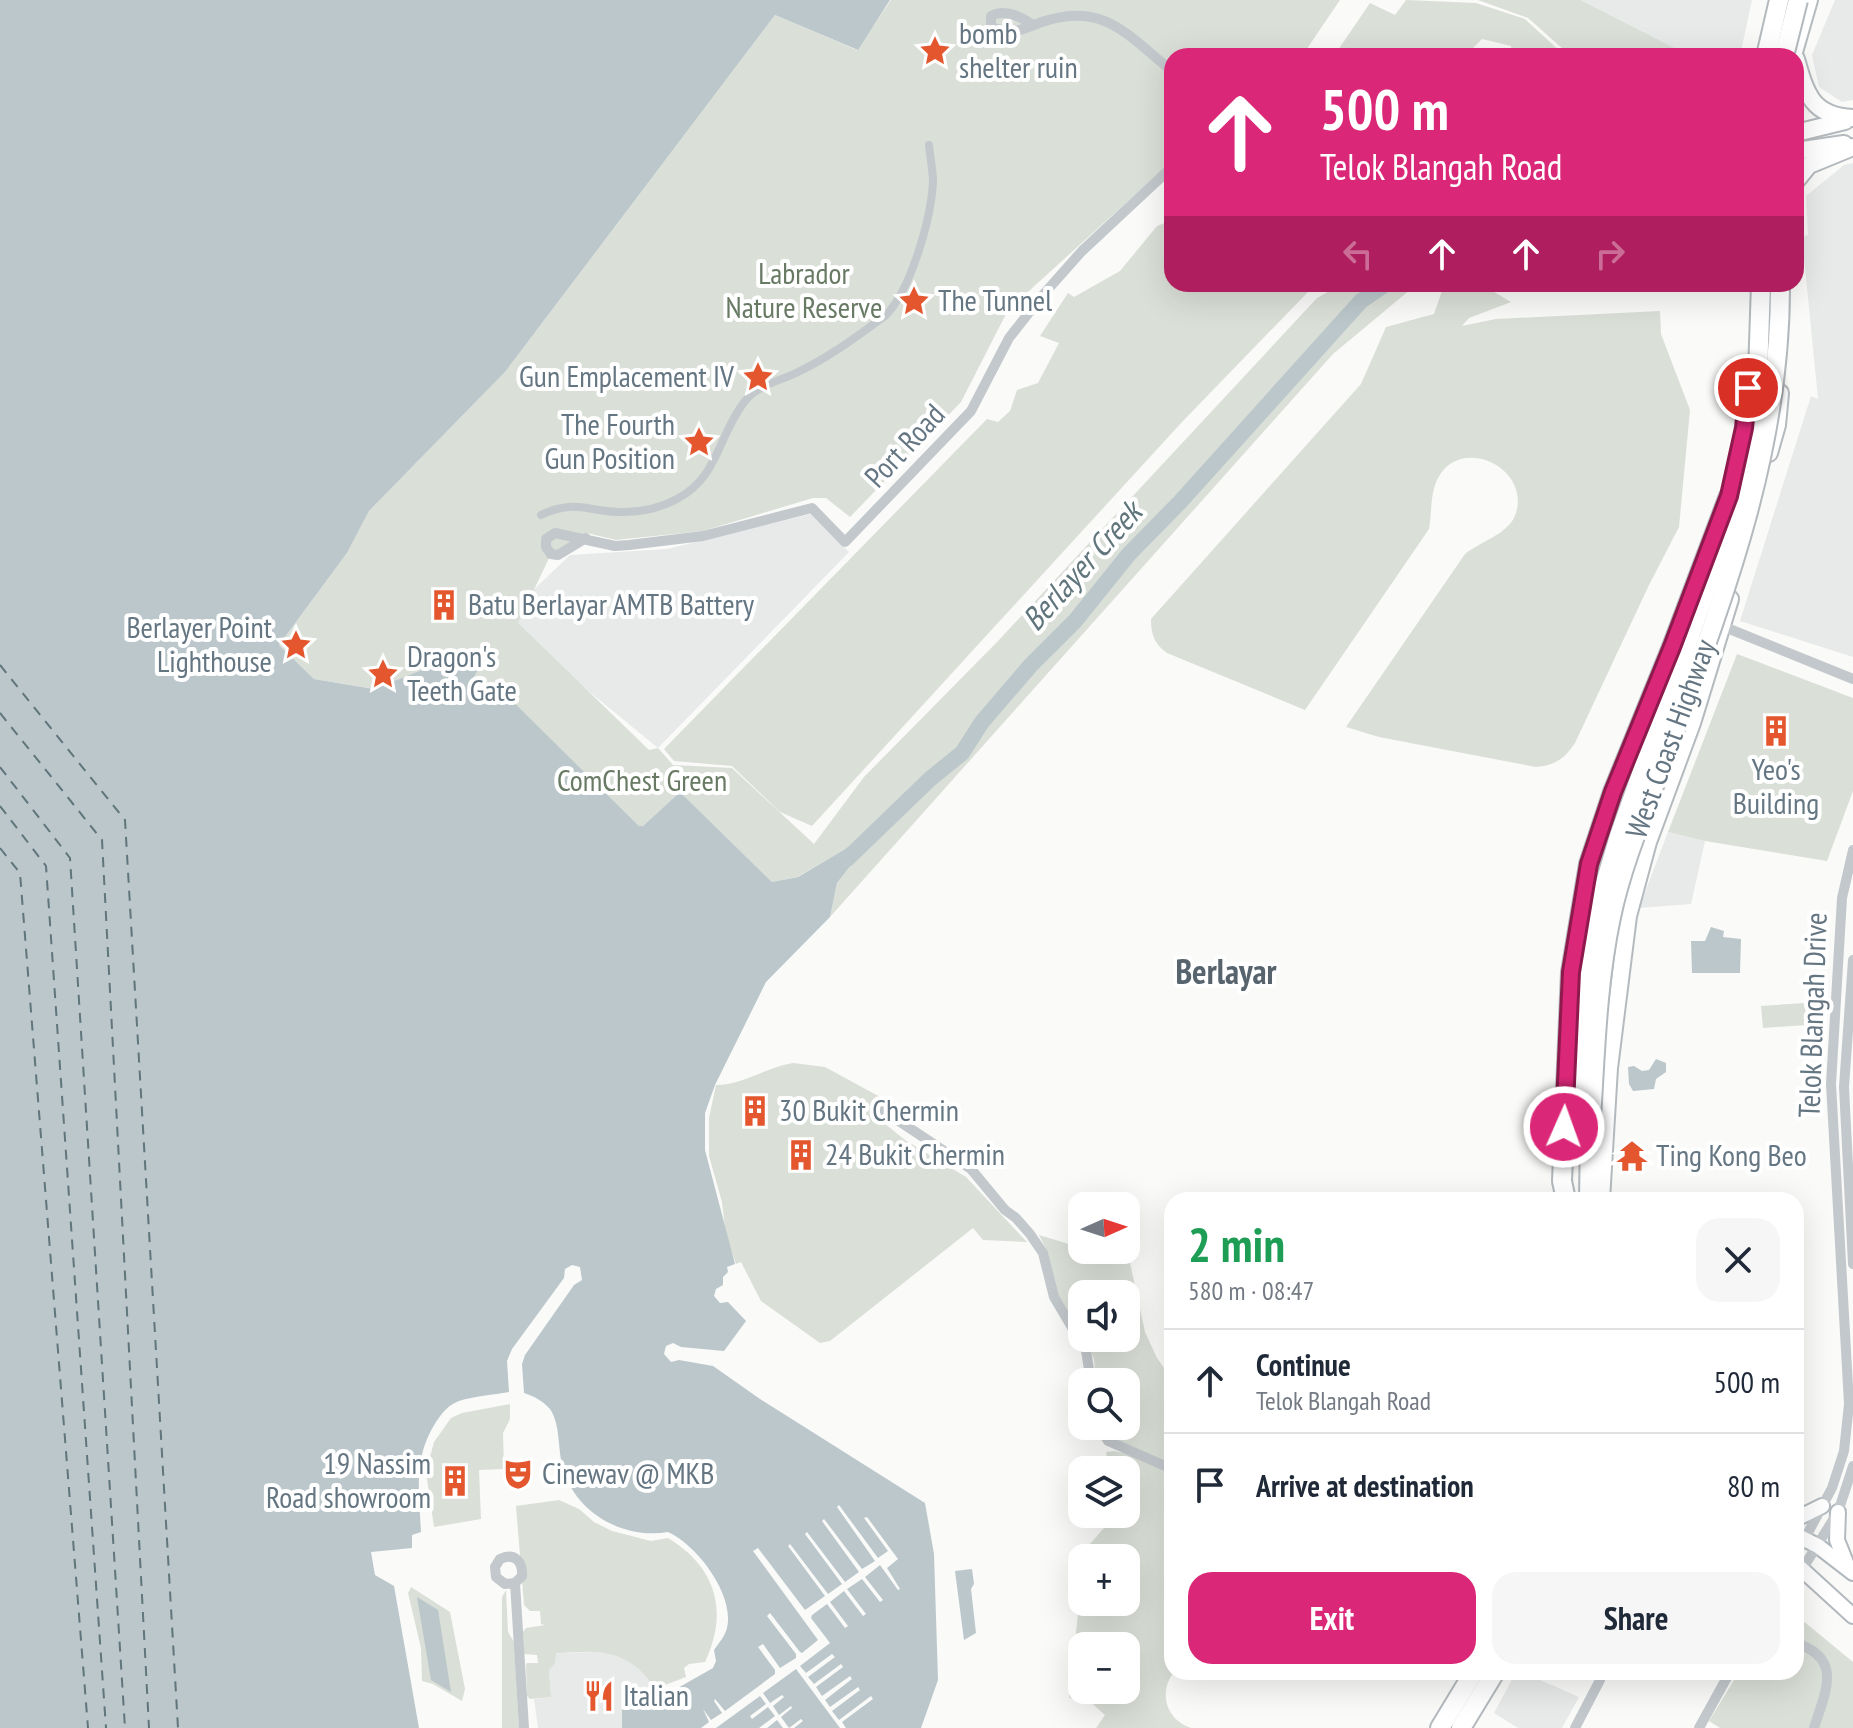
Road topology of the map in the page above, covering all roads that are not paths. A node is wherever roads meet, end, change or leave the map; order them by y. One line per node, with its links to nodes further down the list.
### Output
1 (1777, 0): 6 (highway, bridge)
2 (1798, 0): 8 (highway, bridge)
3 (1809, 0): 5 (main road)
4 (1033, 25): 10 (street)
5 (1800, 30): 7 (main road); 9 (main road)
6 (1765, 48)
7 (1768, 48)
8 (1794, 48)
9 (1795, 48)
10 (1164, 65)
11 (1804, 87): 12 (main road)
12 (1853, 119): 13 (main road)
13 (1804, 131)
14 (929, 145): 26 (street)
15 (1853, 145): 16 (main road); 17 (main road)
16 (1804, 150)
17 (1804, 171)
18 (1164, 174): 28 (street, Port Road)
19 (1753, 292): 23 (main road)
20 (1761, 292): 41 (highway, West Coast Highway, bridge)
21 (1782, 292): 42 (highway, West Coast Highway, bridge)
22 (1783, 292): 24 (main road)
23 (1748, 388): 24 (main road); 25 (main road)
24 (1780, 401): 30 (main road)
25 (1729, 496): 32 (main road); 39 (highway, bridge)
26 (541, 515)
27 (561, 533): 28 (street, Port Road); 29 (street); 29 (street)
28 (586, 538): 29 (street)
29 (567, 549)
30 (1722, 626): 31 (street); 33 (main road)
31 (1853, 679)
32 (1634, 783): 33 (main road); 40 (main road)
33 (1666, 791): 43 (main road)
34 (1853, 850): 38 (street, Telok Blangah Drive)
35 (1853, 960): 37 (street, Telok Blangah Drive)
36 (884, 1111): 45 (street)
37 (1851, 1188): 38 (street); 44 (street, Telok Blangah Drive)
38 (1835, 1189): 49 (street, Telok Blangah Drive)
39 (1565, 1192)
40 (1568, 1192)
41 (1569, 1192)
42 (1589, 1192)
43 (1601, 1192)
44 (1853, 1264)
45 (1089, 1368)
46 (1107, 1440): 47 (street)
47 (1164, 1466)
48 (1853, 1466): 50 (street, Telok Blangah Drive)
49 (1822, 1506): 51 (main road); 52 (street, Telok Blangah Drive)
50 (1838, 1512): 52 (street, Telok Blangah Drive); 54 (main road)
51 (1804, 1515)
52 (1806, 1540): 54 (main road)
53 (1804, 1568): 56 (main road)
54 (1851, 1571)
55 (515, 1583): 64 (street)
56 (1853, 1616)
57 (1804, 1646): 71 (street)
58 (1459, 1680): 65 (main road)
59 (1469, 1680): 66 (highway)
60 (1490, 1680): 67 (highway)
61 (1500, 1680): 68 (main road)
62 (1600, 1680): 69 (street)
63 (1726, 1680): 70 (street)
64 (524, 1728)
65 (1430, 1728)
66 (1440, 1728)
67 (1461, 1728)
68 (1470, 1728)
69 (1575, 1728)
70 (1699, 1728)
71 (1814, 1728)

